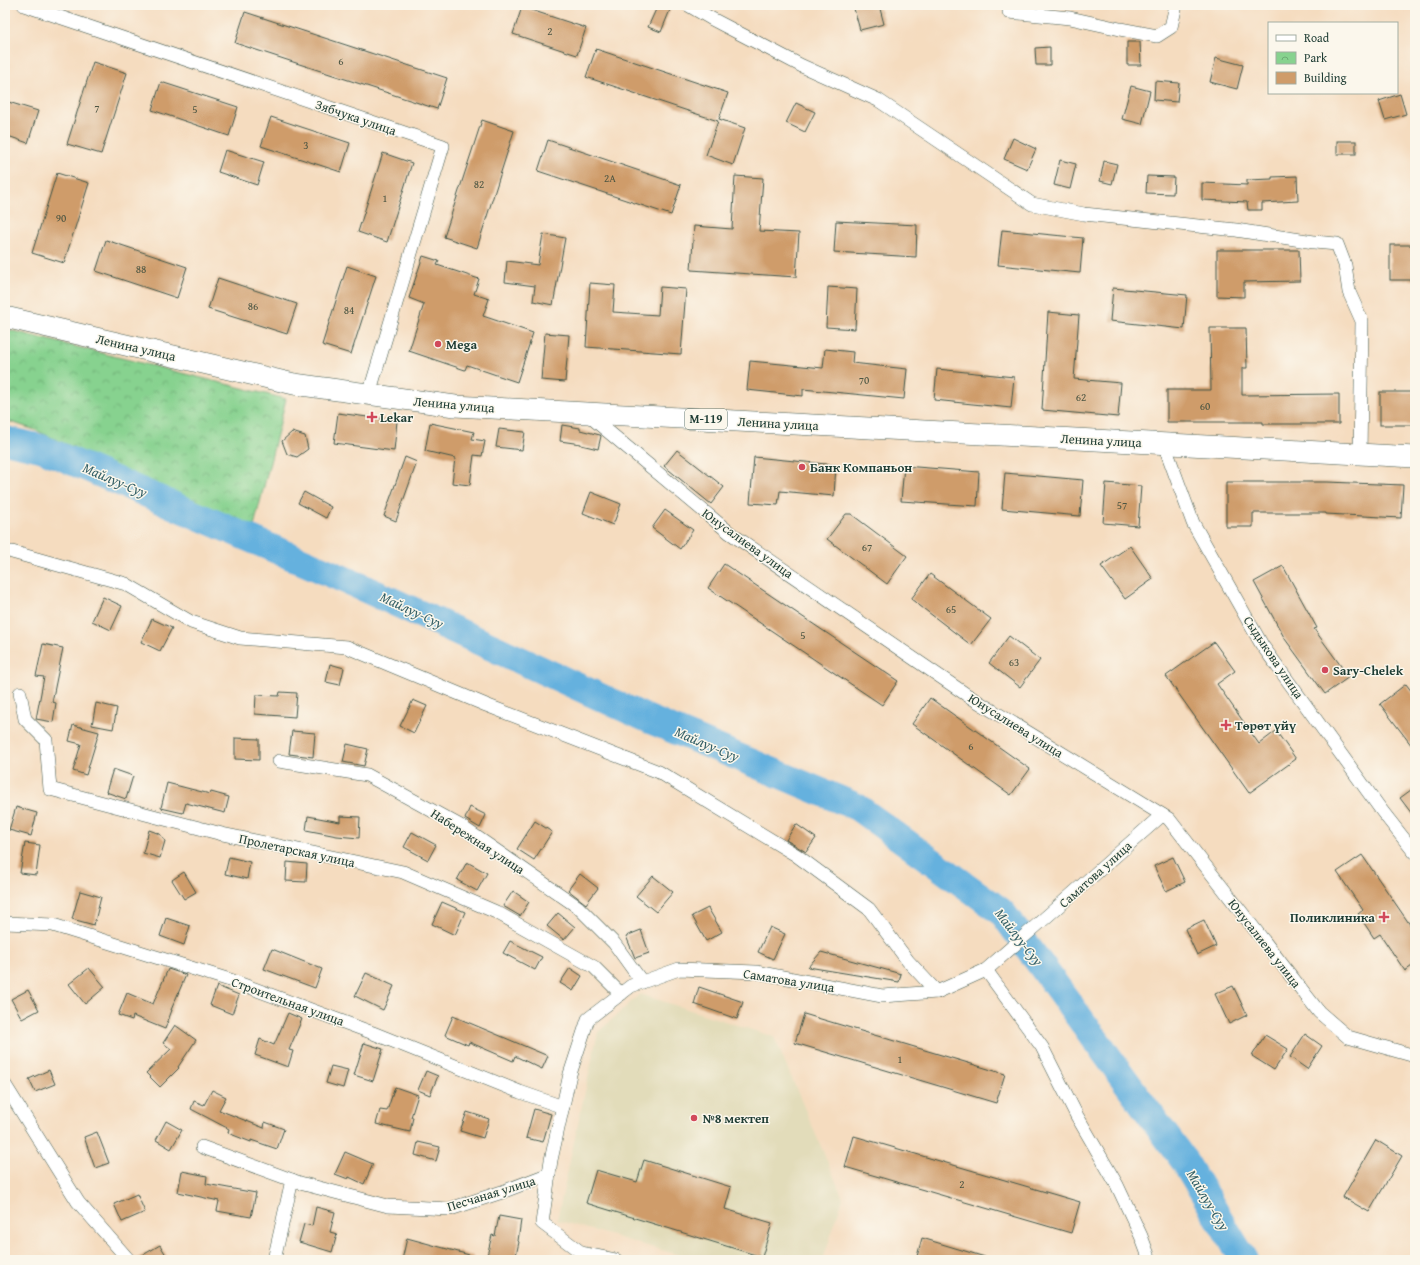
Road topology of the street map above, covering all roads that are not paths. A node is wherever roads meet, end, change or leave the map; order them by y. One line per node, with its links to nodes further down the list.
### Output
1 (24, 5): 6 (street, Зябчука улица)
2 (688, 5): 9 (street)
3 (1176, 5): 4 (street)
4 (1009, 12)
5 (5, 317): 6 (main road, Ленина улица / М-119)
6 (369, 394): 7 (main road, Ленина улица / М-119)
7 (586, 413): 8 (main road, Ленина улица / М-119); 14 (street, Юнусалиева улица)
8 (1164, 444): 9 (main road, Ленина улица / М-119); 15 (street, Сыдыкова улица)
9 (1360, 454): 10 (main road, Ленина улица / М-119)
10 (1415, 457)
11 (12, 552): 19 (street)
12 (20, 693): 20 (street, Пролетарская улица)
13 (279, 761): 18 (street, Набережная улица)
14 (1162, 815): 17 (street, Саматова улица); 21 (street, Юнусалиева улица)
15 (1415, 853)
16 (5, 924): 23 (street, Строительная улица)
17 (986, 970): 19 (street, Саматова улица); 30 (street)
18 (642, 982): 19 (street, Саматова улица); 20 (street, Саматова улица)
19 (937, 992)
20 (621, 994): 23 (street, Саматова улица)
21 (1415, 1056)
22 (5, 1085): 27 (street)
23 (563, 1107): 25 (street, Саматова улица)
24 (202, 1148): 26 (street, Песчаная улица)
25 (549, 1174): 26 (street, Песчаная улица); 29 (street, Саматова улица)
26 (292, 1180): 28 (street)
27 (128, 1259)
28 (274, 1260)
29 (616, 1260)
30 (1150, 1260)

